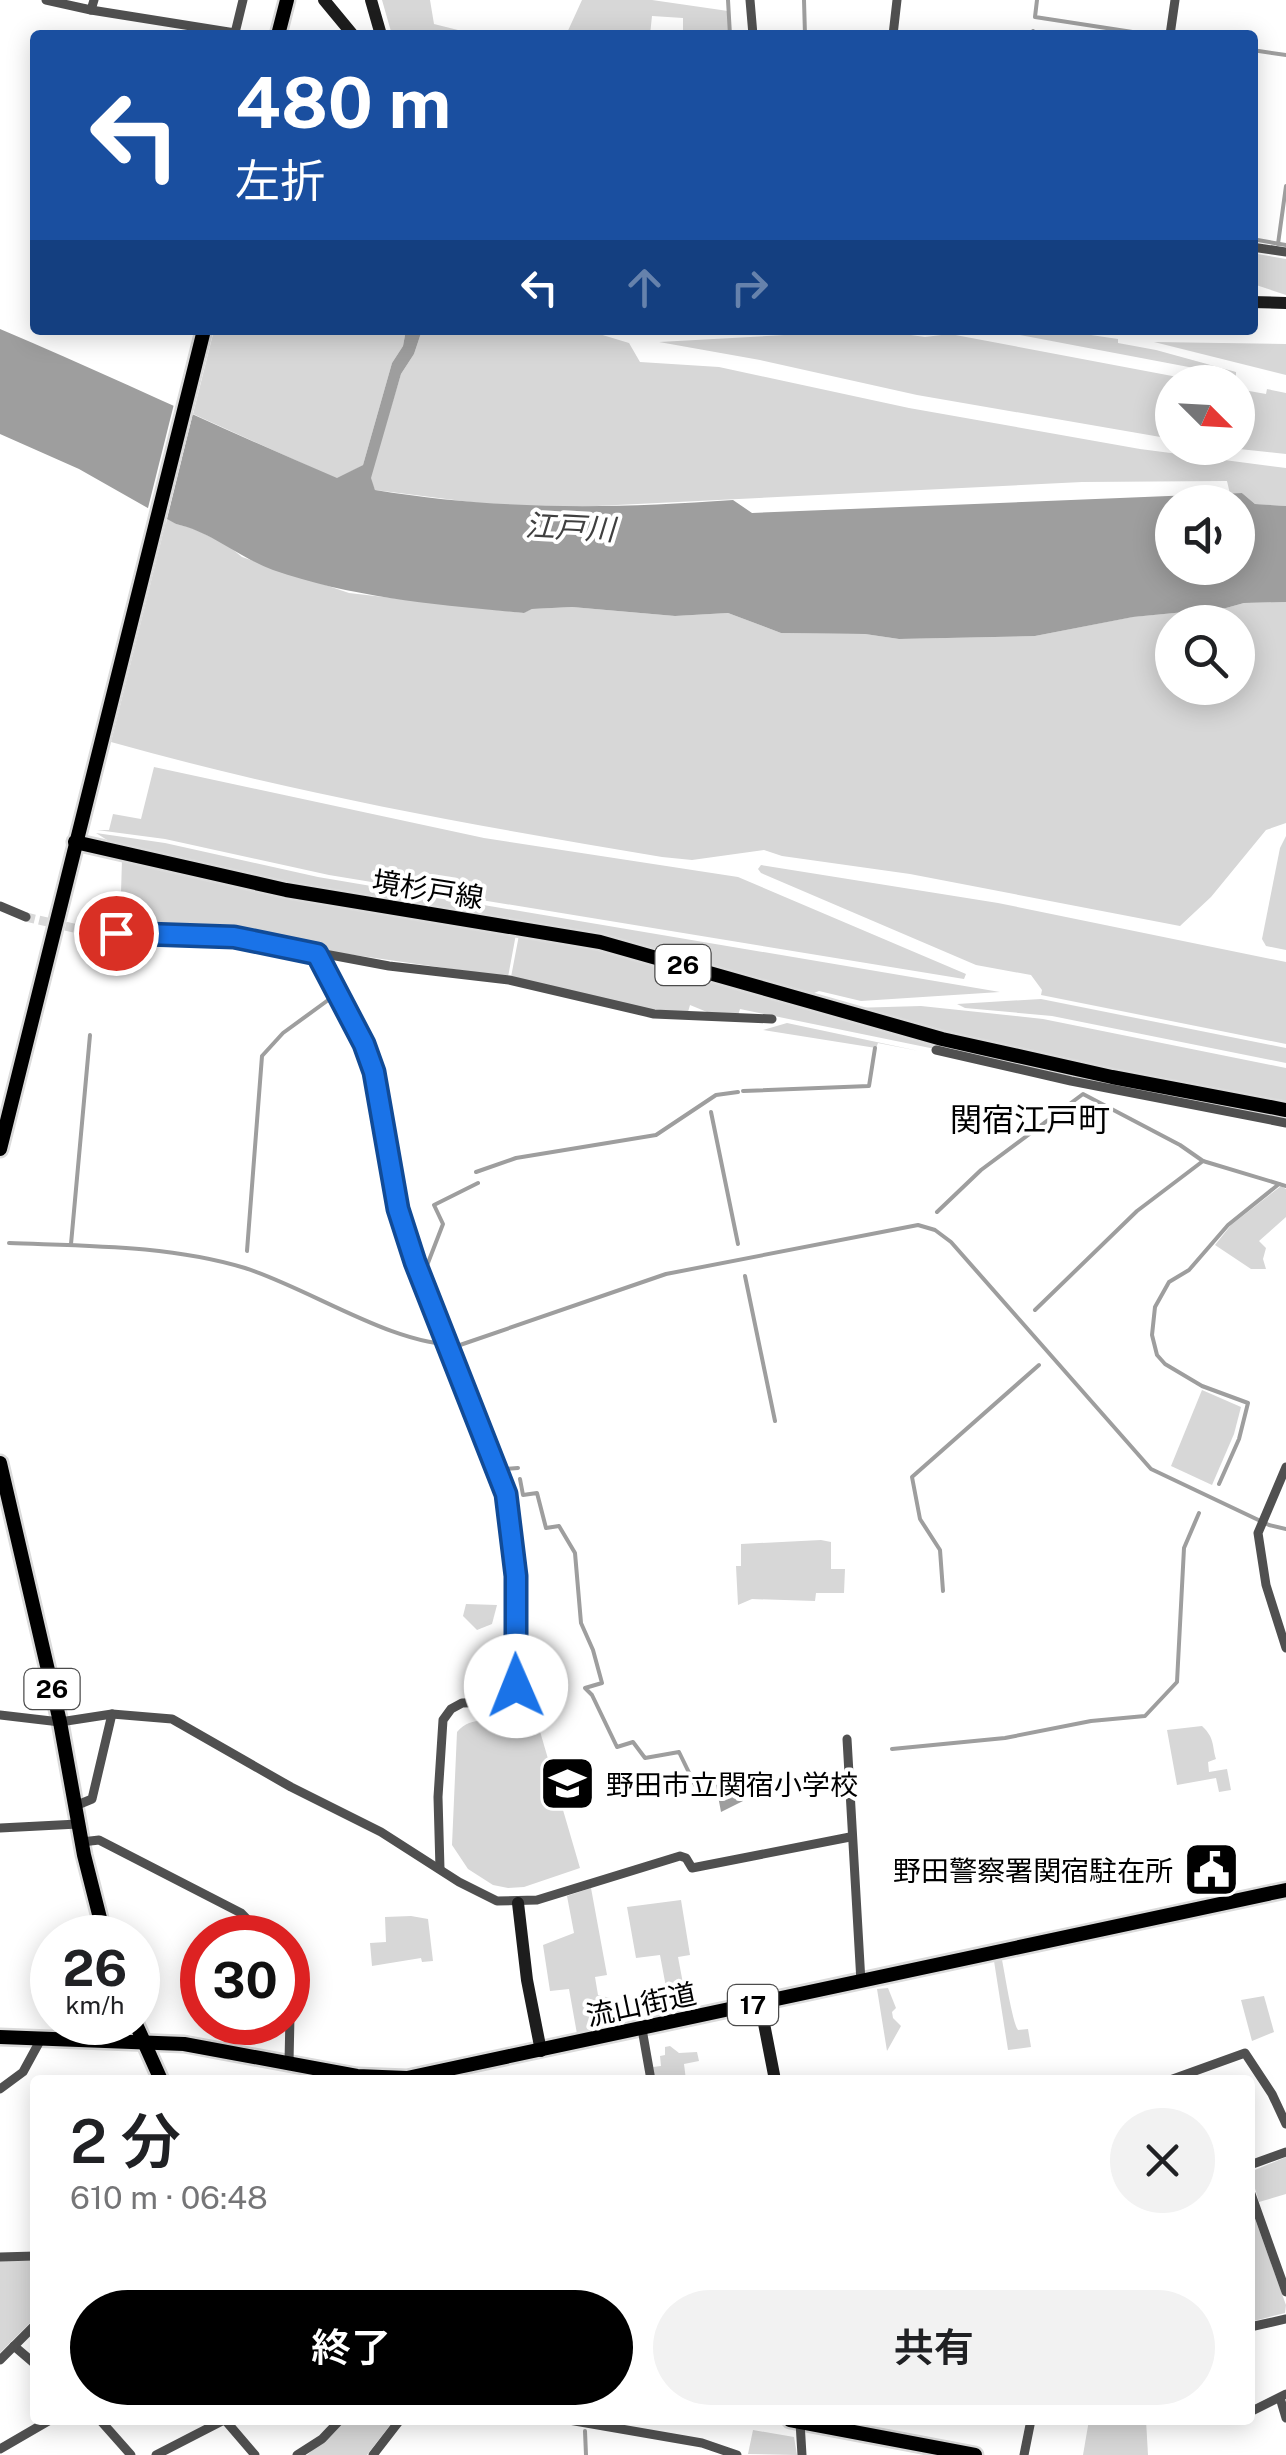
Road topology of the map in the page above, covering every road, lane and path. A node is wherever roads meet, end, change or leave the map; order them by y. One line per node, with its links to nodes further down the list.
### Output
1 (46, 0): 9 (street)
2 (243, 0): 11 (street)
3 (287, 0): 12 (main road)
4 (324, 0): 13 (street)
5 (371, 0): 14 (street)
6 (750, 0): 15 (street)
7 (897, 0): 16 (street)
8 (1175, 0): 17 (street)
9 (93, 5): 10 (street)
10 (220, 30)
11 (236, 30)
12 (279, 30)
13 (349, 30)
14 (379, 30)
15 (752, 30)
16 (894, 30)
17 (1171, 30)
18 (1258, 248): 19 (street)
19 (1286, 252)
20 (1258, 302): 21 (street)
21 (1286, 302)
22 (203, 335): 23 (main road)
23 (75, 842): 30 (main road, 境杉戸線 / 26); 32 (main road)
24 (0, 906): 25 (street)
25 (26, 916)
26 (82, 930): 27 (street)
27 (317, 954): 28 (street); 45 (street)
28 (772, 1019)
29 (936, 1050): 31 (street)
30 (1286, 1110)
31 (1286, 1123)
32 (0, 1149)
33 (0, 1463): 38 (main road, 26)
34 (1286, 1467): 35 (street)
35 (1286, 1648)
36 (112, 1714): 38 (street); 40 (street); 45 (street)
37 (0, 1715): 38 (street)
38 (60, 1722): 40 (main road, 26)
39 (847, 1739): 43 (street)
40 (75, 1806): 41 (main road, 26)
41 (78, 1824): 42 (street); 44 (main road, 26)
42 (0, 1828)
43 (850, 1836): 47 (street); 50 (street)
44 (82, 1842): 48 (main road, 26); 49 (street)
45 (440, 1870): 47 (street)
46 (1286, 1890): 50 (main road, 流山街道 / 17)
47 (518, 1902): 59 (street)
48 (99, 1915)
49 (243, 1915)
50 (861, 1982): 51 (main road, 流山街道 / 17)
51 (760, 2003): 52 (main road, 流山街道 / 17); 65 (street)
52 (642, 2029): 59 (main road, 流山街道 / 17); 64 (street)
53 (0, 2037): 54 (main road, 流山街道 / 17)
54 (30, 2038)
55 (160, 2043): 60 (main road, 流山街道 / 17)
56 (37, 2045): 67 (street)
57 (144, 2045): 61 (main road)
58 (289, 2045): 60 (street)
59 (541, 2050): 63 (main road, 流山街道 / 17)
60 (289, 2062): 62 (main road, 流山街道 / 17)
61 (158, 2075)
62 (343, 2075)
63 (428, 2075)
64 (650, 2075)
65 (774, 2075)
66 (1184, 2075): 68 (street)
67 (0, 2089)
68 (1286, 2124)
69 (1286, 2152): 70 (street)
70 (1255, 2162)
71 (1255, 2215): 74 (street)
72 (30, 2256): 73 (street)
73 (0, 2257)
74 (1286, 2292)
75 (1286, 2318): 76 (street)
76 (1255, 2326)
77 (30, 2330): 78 (street)
78 (14, 2346): 79 (street); 80 (street)
79 (0, 2360)
80 (30, 2360)
81 (1283, 2396): 82 (street); 83 (street)
82 (1255, 2410)
83 (1286, 2418)
84 (41, 2425): 94 (street)
85 (105, 2425): 95 (street)
86 (214, 2425): 96 (street)
87 (228, 2425): 97 (street)
88 (335, 2425): 98 (street)
89 (396, 2425): 99 (street)
90 (598, 2425): 100 (street)
91 (798, 2425): 101 (street)
92 (818, 2425): 102 (main road)
93 (1030, 2425): 103 (street)
94 (0, 2448)
95 (132, 2455)
96 (156, 2455)
97 (255, 2455)
98 (297, 2455)
99 (374, 2455)
100 (738, 2455)
101 (802, 2455)
102 (975, 2455)
103 (1024, 2455)

